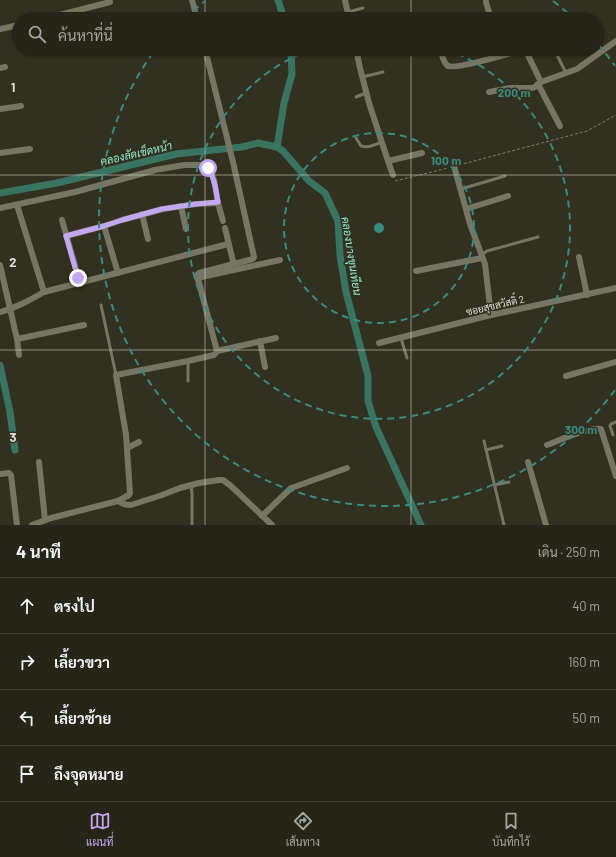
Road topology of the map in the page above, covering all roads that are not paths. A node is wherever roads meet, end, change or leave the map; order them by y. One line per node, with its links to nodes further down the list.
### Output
1 (192, 0): 7 (street)
2 (345, 0): 8 (street)
3 (110, 2): 6 (street)
4 (486, 2): 9 (street)
5 (363, 8): 8 (lane)
6 (71, 12)
7 (195, 12)
8 (348, 12)
9 (489, 12)
10 (12, 26): 11 (street)
11 (0, 29)
12 (616, 41): 13 (street)
13 (604, 50)
14 (207, 56): 64 (street)
15 (358, 56): 23 (street)
16 (443, 56): 17 (street)
17 (499, 56)
18 (528, 56): 24 (street)
19 (558, 56): 22 (lane)
20 (595, 56): 22 (street)
21 (383, 72): 23 (lane)
22 (566, 73): 24 (street)
23 (362, 77): 26 (street)
24 (539, 83): 25 (street); 30 (street)
25 (489, 92)
26 (366, 93): 27 (lane); 32 (street)
27 (356, 97)
28 (20, 106): 29 (street)
29 (0, 109)
30 (560, 126)
31 (356, 138): 32 (lane)
32 (382, 142): 36 (street)
33 (30, 148): 34 (street)
34 (0, 153)
35 (422, 153): 36 (street)
36 (388, 161): 38 (street)
37 (454, 166): 40 (street)
38 (393, 175)
39 (505, 176): 40 (lane)
40 (461, 189): 46 (street)
41 (508, 196): 46 (street)
42 (218, 202): 43 (street); 44 (street); 49 (street)
43 (17, 205): 45 (street); 67 (street)
44 (181, 206): 47 (street); 52 (street)
45 (0, 208)
46 (466, 208): 57 (street)
47 (142, 214): 50 (street); 55 (street)
48 (62, 220): 53 (street)
49 (222, 221)
50 (104, 226): 53 (street); 63 (street)
51 (225, 228): 56 (street)
52 (186, 229)
53 (66, 236): 65 (street)
54 (538, 237): 57 (lane)
55 (148, 239)
56 (228, 244): 60 (street); 63 (street)
57 (481, 256): 62 (street); 72 (street)
58 (579, 256): 68 (street)
59 (280, 260): 64 (street)
60 (233, 261)
61 (0, 265): 70 (street)
62 (416, 271)
63 (118, 273): 65 (street)
64 (198, 278): 79 (street)
65 (80, 283): 67 (street)
66 (616, 288): 68 (street, ซอยสุขสวัสดิ์ 2)
67 (44, 292): 70 (street)
68 (587, 295): 72 (street, ซอยสุขสวัสดิ์ 2)
69 (101, 305): 85 (lane)
70 (10, 309): 71 (street); 76 (street)
71 (0, 312)
72 (491, 316): 75 (street, ซอยสุขสวัสดิ์ 2)
73 (84, 325): 76 (street)
74 (276, 338): 77 (street)
75 (401, 338): 78 (street, ซอยสุขสวัสดิ์ 2); 81 (lane)
76 (17, 339): 80 (street)
77 (260, 341): 79 (street); 84 (street)
78 (380, 343)
79 (217, 351): 82 (street)
80 (20, 355)
81 (407, 358)
82 (188, 361): 85 (street); 87 (lane)
83 (616, 362): 86 (street)
84 (265, 367)
85 (116, 375): 94 (street)
86 (566, 376)
87 (188, 381)
88 (616, 422): 89 (lane)
89 (613, 435)
90 (484, 440): 95 (lane)
91 (139, 442): 94 (street)
92 (547, 445): 100 (street)
93 (502, 446): 95 (lane)
94 (127, 448): 104 (street)
95 (486, 450): 103 (lane)
96 (39, 462): 106 (street)
97 (528, 462): 113 (street)
98 (347, 468): 105 (street)
99 (0, 474): 107 (street)
100 (616, 476)
101 (509, 482): 103 (lane)
102 (191, 485): 104 (street); 105 (street); 110 (lane)
103 (494, 485): 112 (lane)
104 (118, 500): 106 (street)
105 (262, 516): 111 (street)
106 (48, 519): 108 (street); 109 (street)
107 (17, 525)
108 (32, 525)
109 (51, 525)
110 (192, 525)
111 (272, 525)
112 (504, 525)
113 (546, 525)

